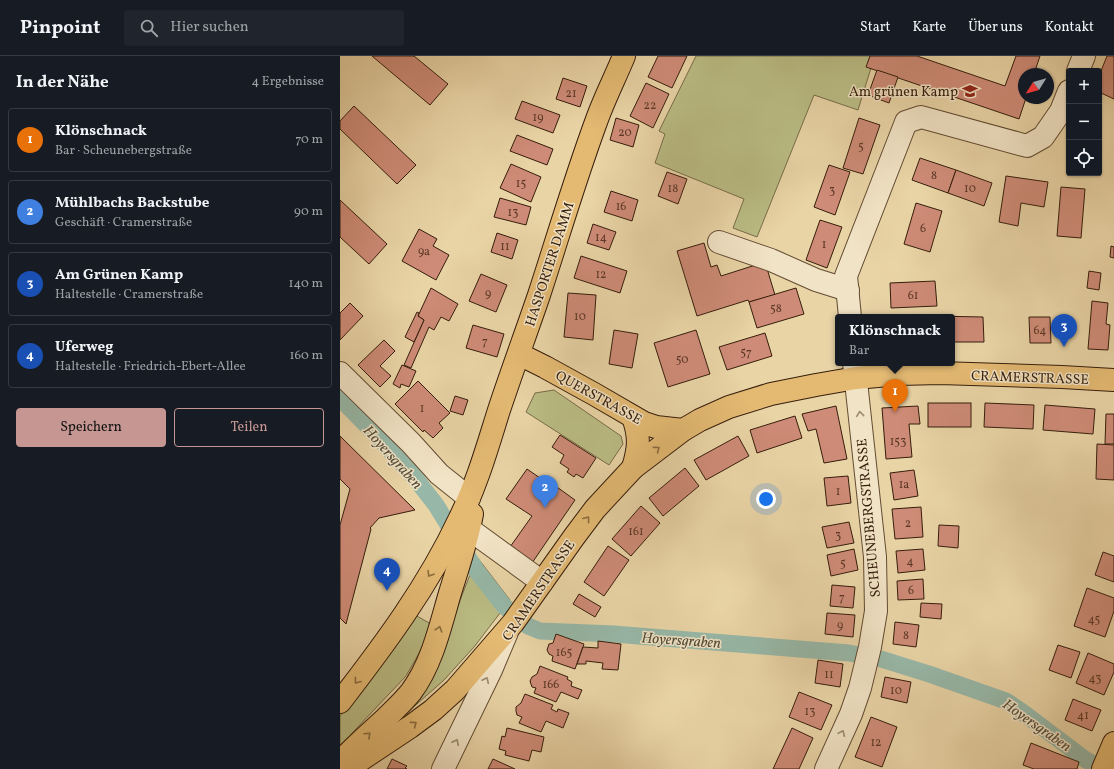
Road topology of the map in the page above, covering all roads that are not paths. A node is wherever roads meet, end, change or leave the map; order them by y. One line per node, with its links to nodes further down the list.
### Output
1 (624, 56): 8 (main road, HASPORTER DAMM)
2 (1084, 56): 3 (street)
3 (1079, 68)
4 (1066, 98): 6 (street)
5 (719, 242): 6 (street)
6 (848, 290): 7 (street)
7 (850, 314)
8 (519, 354): 12 (main road, QUERSTRASSE); 15 (main road, HASPORTER DAMM)
9 (855, 371): 11 (main road, CRAMERSTRASSE); 13 (main road, CRAMERSTRASSE); 24 (street, SCHEUNEBERGSTRASSE, one-way to 9)
10 (340, 373): 16 (street)
11 (1114, 380)
12 (633, 417): 13 (main road, QUERSTRASSE); 14 (main road)
13 (683, 430): 14 (main road, CRAMERSTRASSE, one-way to 13)
14 (633, 468): 18 (main road, CRAMERSTRASSE, one-way to 14)
15 (479, 473): 16 (main road); 17 (main road)
16 (469, 498): 17 (main road)
17 (461, 537): 18 (street); 20 (main road, one-way to 20); 21 (main road, one-way to 17)
18 (542, 582): 19 (main road, CRAMERSTRASSE)
19 (515, 620): 22 (main road, one-way to 19); 23 (street, CRAMERSTRASSE, one-way to 19)
20 (340, 702)
21 (340, 762)
22 (347, 769)
23 (443, 769)
24 (826, 769)

